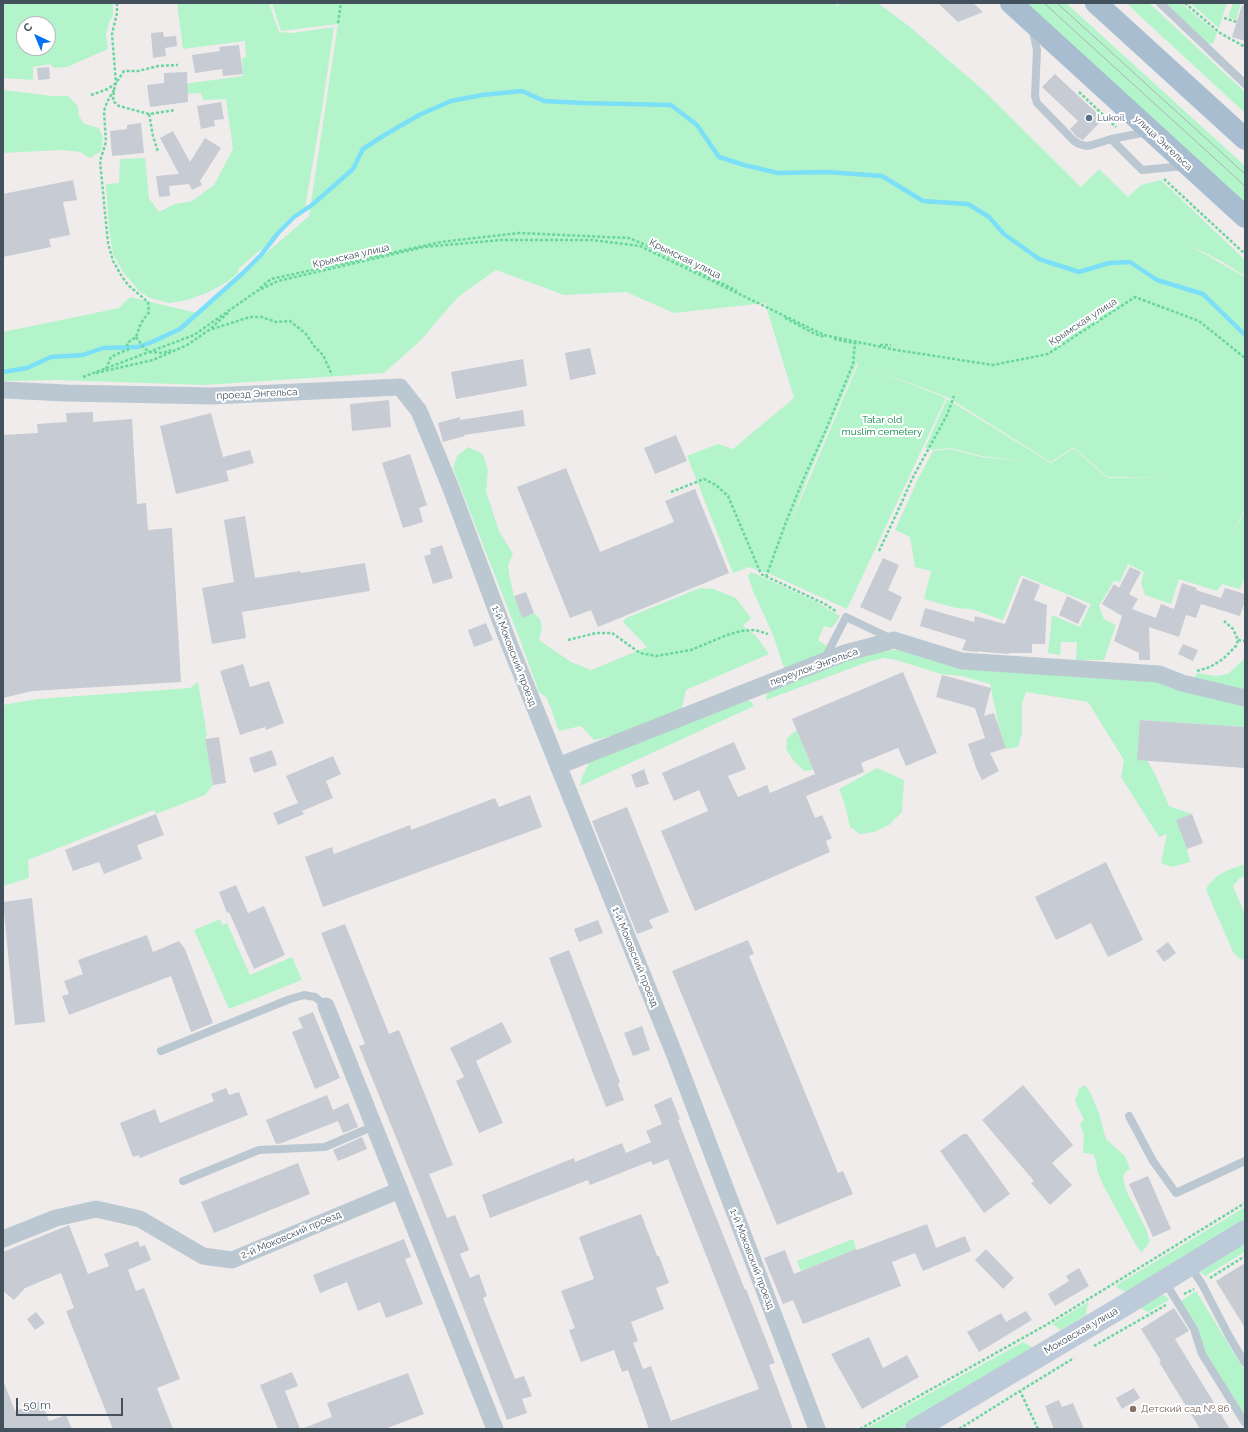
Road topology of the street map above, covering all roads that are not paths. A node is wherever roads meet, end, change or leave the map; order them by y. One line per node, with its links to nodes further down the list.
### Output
1 (1096, 3): 7 (main road)
2 (1160, 3): 4 (lane)
3 (1017, 9): 5 (main road, улица Энгельса); 6 (lane)
4 (1245, 84)
5 (1157, 137): 6 (lane); 8 (main road, улица Энгельса)
6 (1111, 139): 8 (lane)
7 (1245, 139)
8 (1189, 166): 9 (main road, улица Энгельса)
9 (1245, 217)
10 (3, 390): 11 (street, проезд Энгельса)
11 (450, 486): 15 (street, 1-й Моковский проезд)
12 (894, 640): 13 (street, переулок Энгельса); 13 (lane); 14 (street)
13 (823, 662): 15 (street, переулок Энгельса)
14 (1245, 698)
15 (558, 766): 30 (street, 1-й Моковский проезд)
16 (326, 1006): 17 (lane); 19 (street)
17 (161, 1051)
18 (1129, 1116): 20 (lane)
19 (374, 1126): 21 (lane); 22 (street)
20 (1245, 1161)
21 (183, 1181)
22 (400, 1190): 24 (street, 2-й Моковский проезд); 29 (street)
23 (1245, 1231): 25 (street, Моковская улица)
24 (3, 1238)
25 (1190, 1266): 26 (street, Моковская улица); 27 (lane)
26 (1164, 1282): 28 (lane); 31 (street, Моковская улица)
27 (1245, 1363)
28 (1245, 1423)
29 (494, 1429)
30 (817, 1429)
31 (916, 1429)

